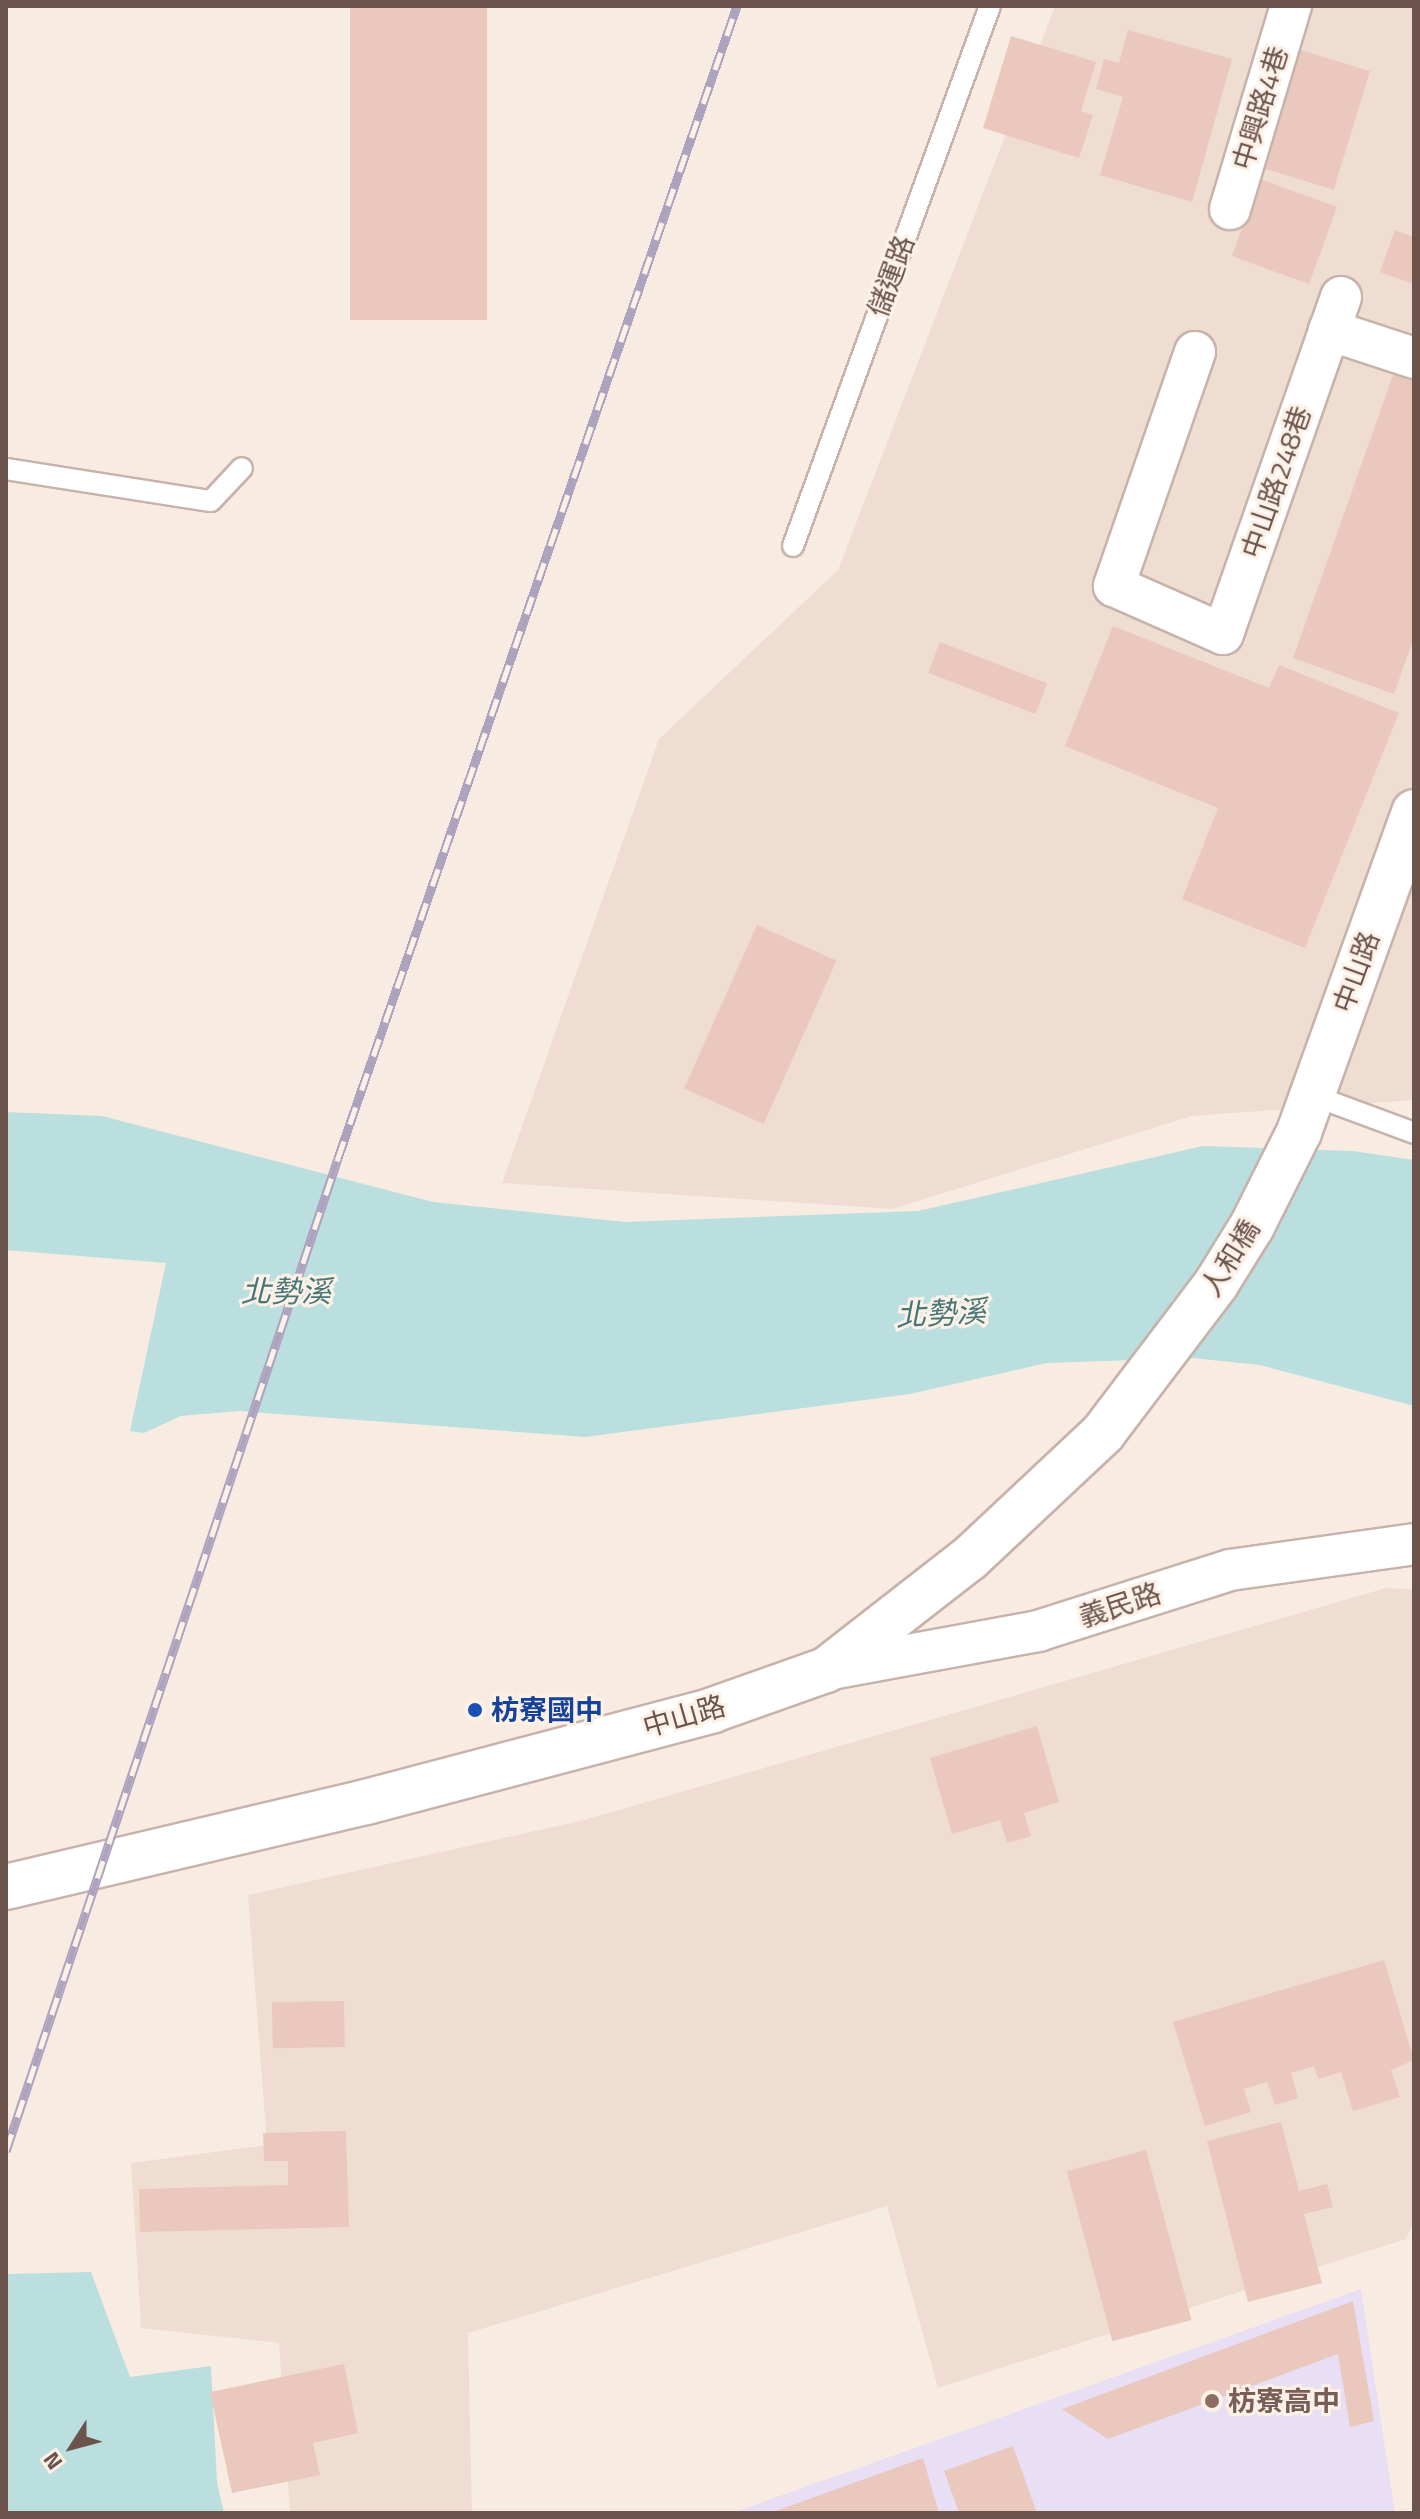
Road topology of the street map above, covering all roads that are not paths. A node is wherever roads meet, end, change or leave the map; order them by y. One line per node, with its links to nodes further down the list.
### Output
1 (990, 6): 8 (lane, 儲運路)
2 (1291, 6): 3 (street, 中興路4巷)
3 (1230, 209)
4 (1195, 352): 5 (street, 中山路248巷)
5 (1414, 358)
6 (242, 468): 7 (lane)
7 (6, 469)
8 (793, 546)
9 (1414, 812): 10 (street, 中山路)
10 (1305, 1113): 11 (lane); 12 (street, 人和橋)
11 (1414, 1133)
12 (1150, 1376): 14 (street, 中山路)
13 (1414, 1544): 14 (street, 義民路)
14 (826, 1670): 15 (street, 中山路)
15 (6, 1887)

